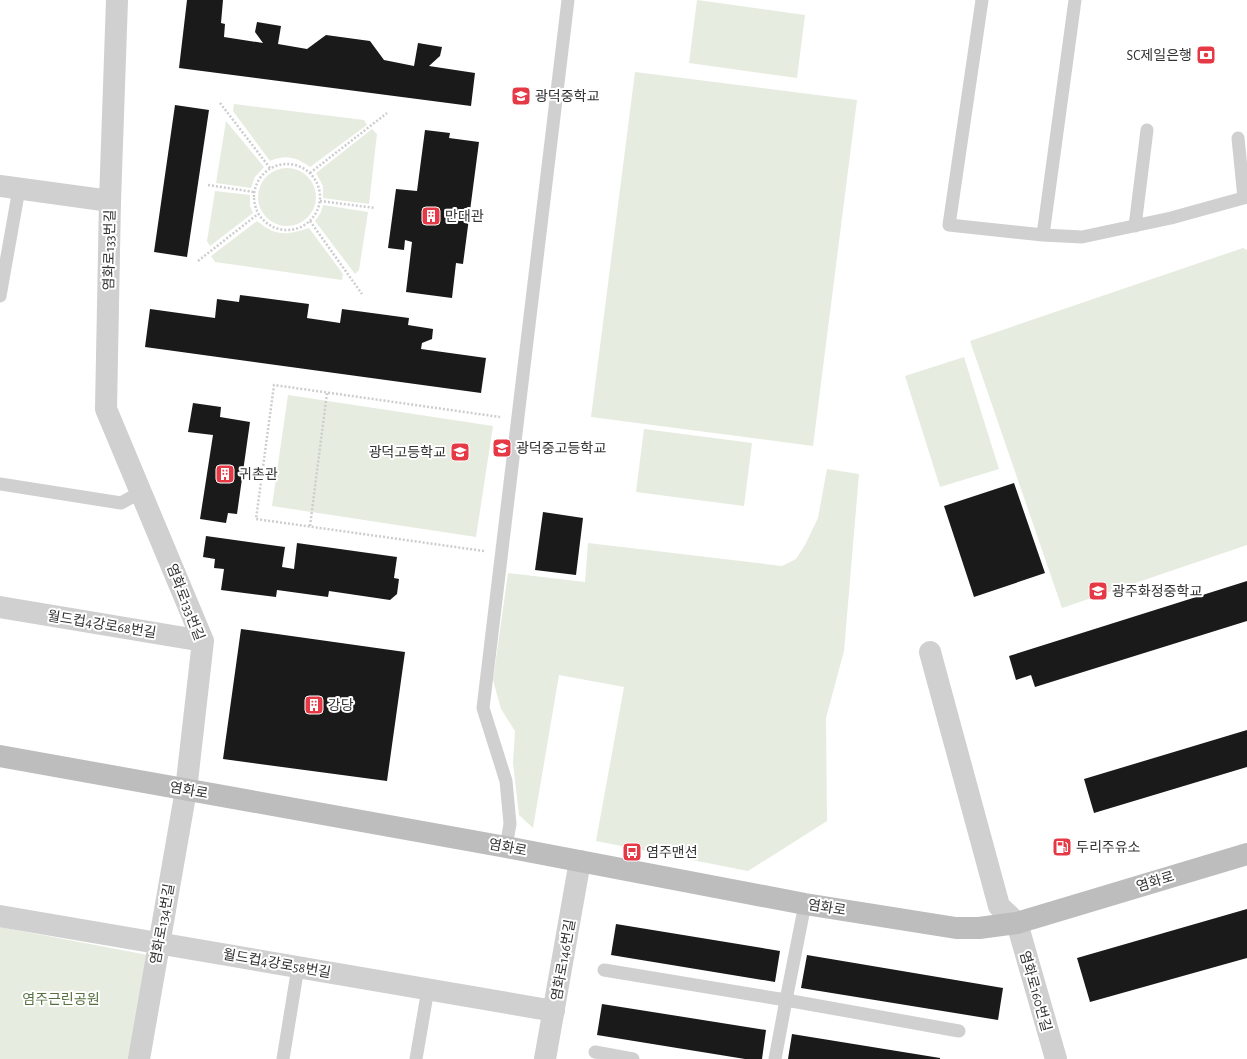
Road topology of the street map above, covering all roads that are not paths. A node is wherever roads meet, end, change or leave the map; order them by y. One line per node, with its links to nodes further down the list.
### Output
1 (117, 0): 9 (street, 염화로133번길)
2 (568, 0): 20 (lane)
3 (982, 0): 11 (lane)
4 (1075, 0): 11 (lane)
5 (1147, 130): 10 (lane)
6 (1238, 138): 8 (lane)
7 (10, 188): 9 (street); 12 (lane)
8 (1246, 198): 10 (lane)
9 (110, 201): 14 (street, 염화로133번길)
10 (1135, 226): 11 (lane)
11 (1043, 235)
12 (0, 296)
13 (0, 484): 14 (lane)
14 (141, 492): 16 (street, 염화로133번길)
15 (0, 607): 16 (street, 월드컵4강로68번길)
16 (203, 641): 19 (street, 염화로133번길)
17 (930, 652): 25 (street)
18 (0, 756): 19 (street, 염화로)
19 (186, 790): 20 (street, 염화로); 26 (street, 염화로134번길)
20 (506, 847): 22 (street, 염화로)
21 (1247, 854): 25 (street, 염화로)
22 (580, 861): 23 (street, 염화로); 31 (street, 염화로146번길)
23 (805, 904): 25 (street, 염화로); 30 (lane)
24 (0, 916): 26 (street, 월드컵4강로58번길)
25 (1017, 922): 40 (street, 염화로160번길)
26 (159, 943): 27 (street, 월드컵4강로58번길); 34 (street, 염화로134번길)
27 (298, 967): 29 (street, 월드컵4강로58번길); 35 (lane)
28 (604, 970): 30 (lane)
29 (428, 989): 31 (street, 월드컵4강로58번길); 36 (lane)
30 (786, 1000): 32 (lane); 39 (lane)
31 (554, 1011): 37 (street, 염화로146번길)
32 (959, 1031)
33 (595, 1052): 38 (lane)
34 (139, 1059)
35 (282, 1059)
36 (416, 1059)
37 (545, 1059)
38 (634, 1059)
39 (775, 1059)
40 (1056, 1059)

